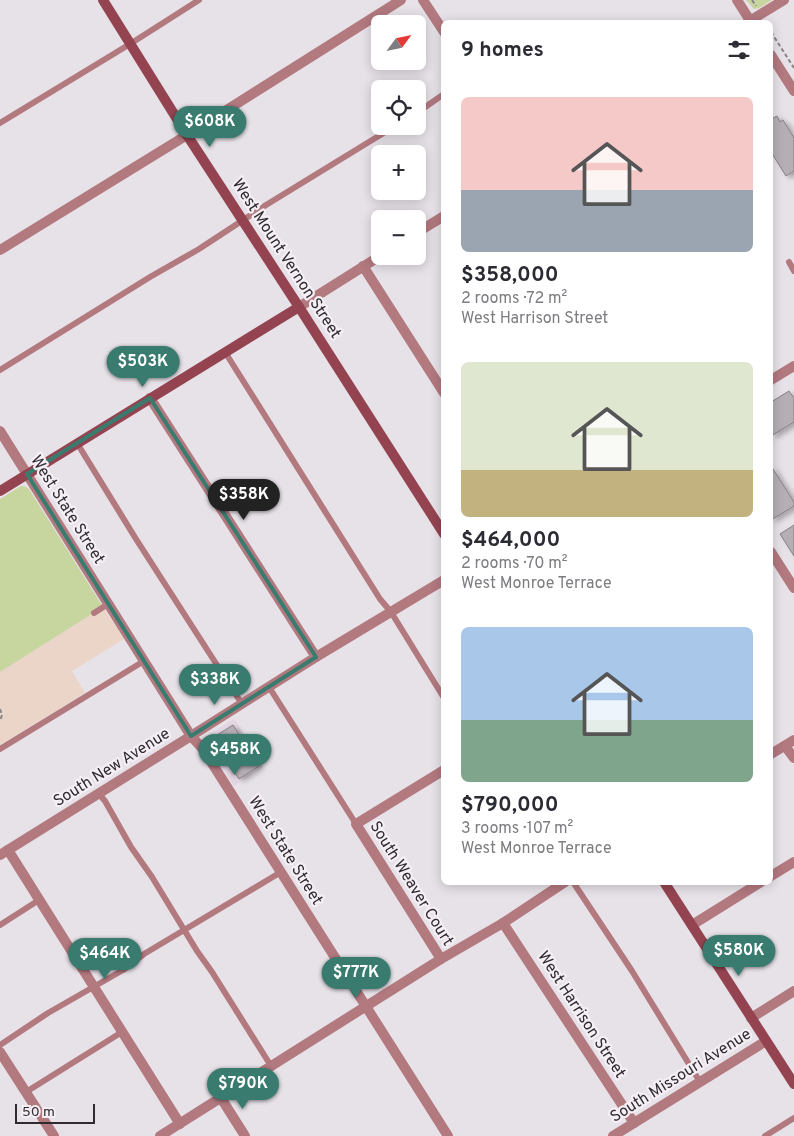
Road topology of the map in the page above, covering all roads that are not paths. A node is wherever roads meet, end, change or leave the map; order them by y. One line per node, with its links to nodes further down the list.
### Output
1 (103, 0): 10 (street, West Mount Vernon Street)
2 (199, 0): 10 (lane)
3 (401, 0): 17 (street)
4 (424, 0): 9 (street)
5 (737, 0): 7 (street)
6 (784, 0): 8 (street)
7 (749, 20)
8 (753, 20)
9 (441, 27)
10 (130, 44): 15 (lane); 17 (street, West Mount Vernon Street)
11 (773, 58): 12 (street)
12 (794, 91)
13 (441, 96): 14 (lane)
14 (426, 106)
15 (0, 123)
16 (380, 135): 19 (lane)
17 (187, 136): 19 (street, West Mount Vernon Street); 21 (street)
18 (441, 218): 20 (street)
19 (242, 220): 26 (street, West Mount Vernon Street); 29 (lane)
20 (426, 227)
21 (0, 250)
22 (371, 261): 24 (street)
23 (789, 262): 25 (lane)
24 (363, 266): 26 (street); 31 (street)
25 (794, 271)
26 (299, 307): 27 (street); 37 (street, West Mount Vernon Street)
27 (225, 352): 32 (street); 42 (lane)
28 (794, 366): 30 (street)
29 (0, 370)
30 (773, 379)
31 (441, 388)
32 (150, 398): 34 (street); 44 (street)
33 (0, 431): 35 (street, West State Street)
34 (77, 443): 35 (street); 48 (lane)
35 (27, 474): 36 (street); 41 (street, West State Street)
36 (0, 490)
37 (441, 529)
38 (773, 555): 40 (street)
39 (441, 582): 42 (street, South New Avenue)
40 (794, 588)
41 (108, 604): 43 (lane); 45 (street, West State Street)
42 (391, 612): 44 (street, South New Avenue); 47 (lane)
43 (94, 613)
44 (316, 657): 46 (street, South New Avenue)
45 (144, 661): 49 (street, West State Street); 51 (lane)
46 (269, 688): 48 (street, South New Avenue); 56 (lane)
47 (441, 693)
48 (242, 704): 49 (street, South New Avenue)
49 (191, 736): 55 (street, South New Avenue); 59 (street, West State Street)
50 (790, 743): 52 (street); 53 (street)
51 (0, 749)
52 (773, 753)
53 (794, 758)
54 (441, 772): 56 (street)
55 (99, 794): 57 (street, South New Avenue); 69 (lane)
56 (356, 824): 70 (street, South Weaver Court)
57 (4, 852): 65 (street)
58 (794, 862): 60 (street)
59 (281, 872): 69 (lane); 73 (street, West State Street)
60 (773, 875)
61 (560, 885): 66 (street)
62 (576, 885): 80 (lane)
63 (666, 885): 68 (street)
64 (756, 885): 68 (street)
65 (40, 900): 67 (lane); 71 (street)
66 (503, 923): 70 (street); 85 (street, West Harrison Street)
67 (0, 925)
68 (692, 925): 74 (street)
69 (184, 930): 71 (lane); 79 (lane)
70 (441, 959): 73 (street)
71 (94, 986): 75 (street); 77 (lane)
72 (794, 991): 74 (street, South Missouri Avenue)
73 (367, 1007): 79 (street); 90 (street, West State Street)
74 (751, 1018): 76 (street)
75 (122, 1032): 82 (lane); 86 (street)
76 (766, 1041): 80 (street, South Missouri Avenue); 81 (street)
77 (0, 1045)
78 (0, 1052): 82 (street)
79 (271, 1066): 83 (street)
80 (700, 1082): 85 (street, South Missouri Avenue)
81 (794, 1084)
82 (26, 1092): 87 (street)
83 (221, 1098): 86 (street); 89 (street)
84 (794, 1118): 92 (lane)
85 (634, 1123): 91 (street, South Missouri Avenue)
86 (180, 1124): 88 (street)
87 (54, 1136)
88 (160, 1136)
89 (244, 1136)
90 (448, 1136)
91 (613, 1136)
92 (765, 1136)

